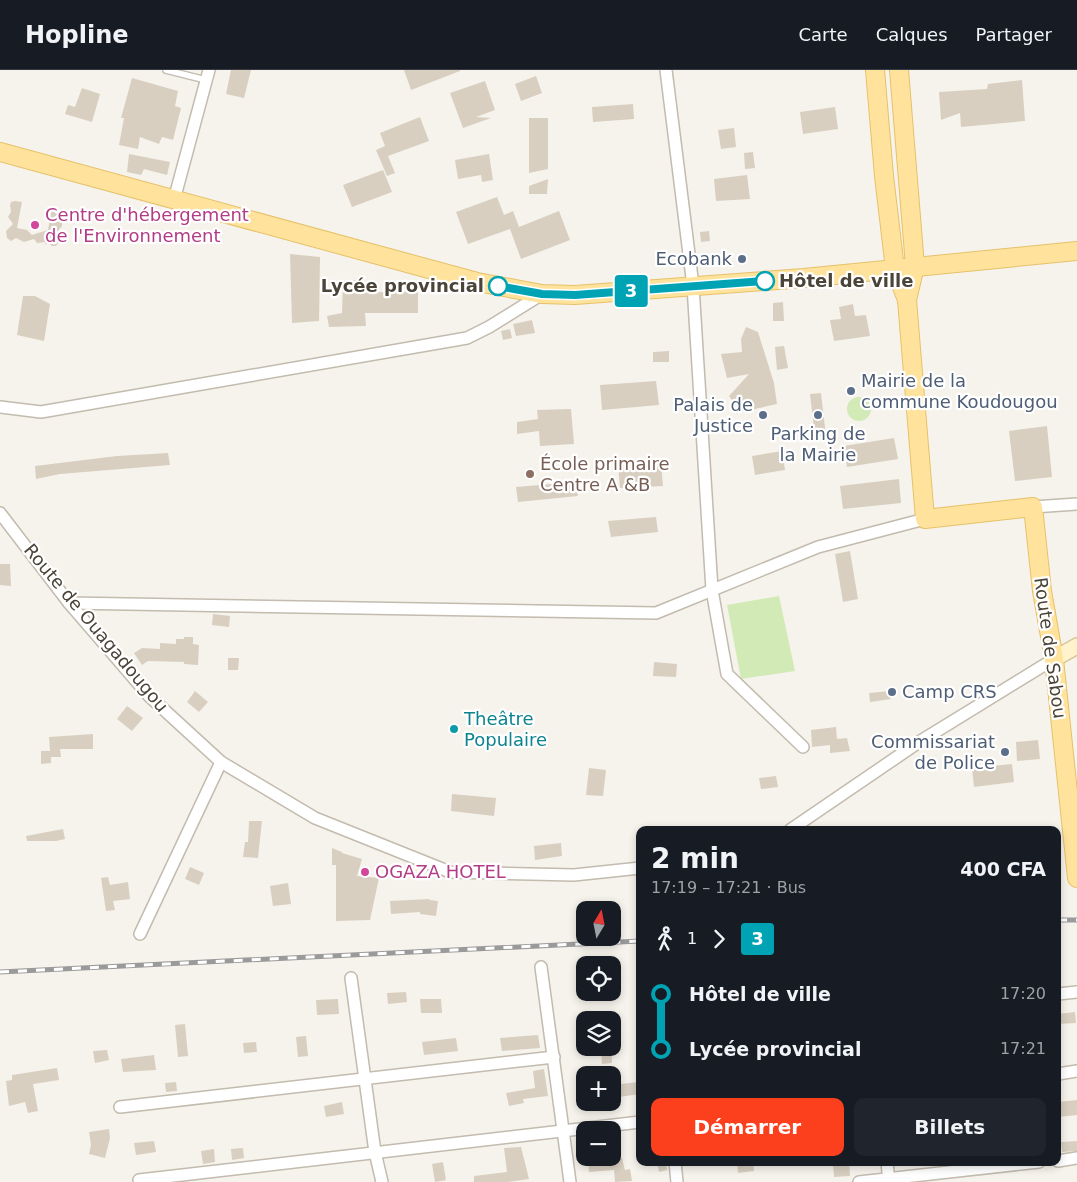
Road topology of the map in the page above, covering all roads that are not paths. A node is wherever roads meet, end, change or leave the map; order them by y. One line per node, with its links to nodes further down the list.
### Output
1 (166, 70): 5 (lane)
2 (666, 70): 10 (street)
3 (875, 70): 9 (main road)
4 (899, 70): 9 (main road)
5 (208, 75): 7 (street)
6 (0, 152): 7 (main road)
7 (174, 200): 11 (main road)
8 (1077, 251): 9 (main road)
9 (905, 267): 10 (main road); 16 (main road)
10 (693, 286): 11 (main road); 17 (street)
11 (542, 294): 12 (street)
12 (0, 407)
13 (1077, 504): 14 (street)
14 (1033, 507): 16 (main road); 20 (main road, Route de Sabou)
15 (0, 513): 18 (street, Route de Ouagadougou)
16 (925, 520): 17 (street)
17 (712, 590): 18 (street); 21 (street)
18 (69, 603): 22 (street, Route de Ouagadougou)
19 (1077, 646): 20 (main road)
20 (1054, 660): 23 (street); 25 (main road, Route de Sabou)
21 (803, 747)
22 (221, 762): 24 (street, Route de Ouagadougou); 26 (street)
23 (796, 826)
24 (636, 868)
25 (1077, 878)
26 (140, 934)
27 (541, 967): 31 (street)
28 (351, 978): 34 (street)
29 (1077, 992): 30 (street)
30 (1061, 994)
31 (554, 1057): 34 (street); 37 (street)
32 (1077, 1072): 33 (street)
33 (1061, 1074)
34 (365, 1078): 35 (street); 38 (street)
35 (120, 1107)
36 (636, 1122): 37 (street)
37 (564, 1130): 38 (street); 48 (street)
38 (375, 1152): 44 (street); 47 (street)
39 (1077, 1158): 40 (street)
40 (1061, 1161)
41 (675, 1166): 49 (street)
42 (887, 1166): 46 (street)
43 (1006, 1166): 46 (street)
44 (170, 1179): 45 (street)
45 (140, 1180)
46 (889, 1180): 50 (street)
47 (382, 1182)
48 (570, 1182)
49 (677, 1182)
50 (859, 1182)

